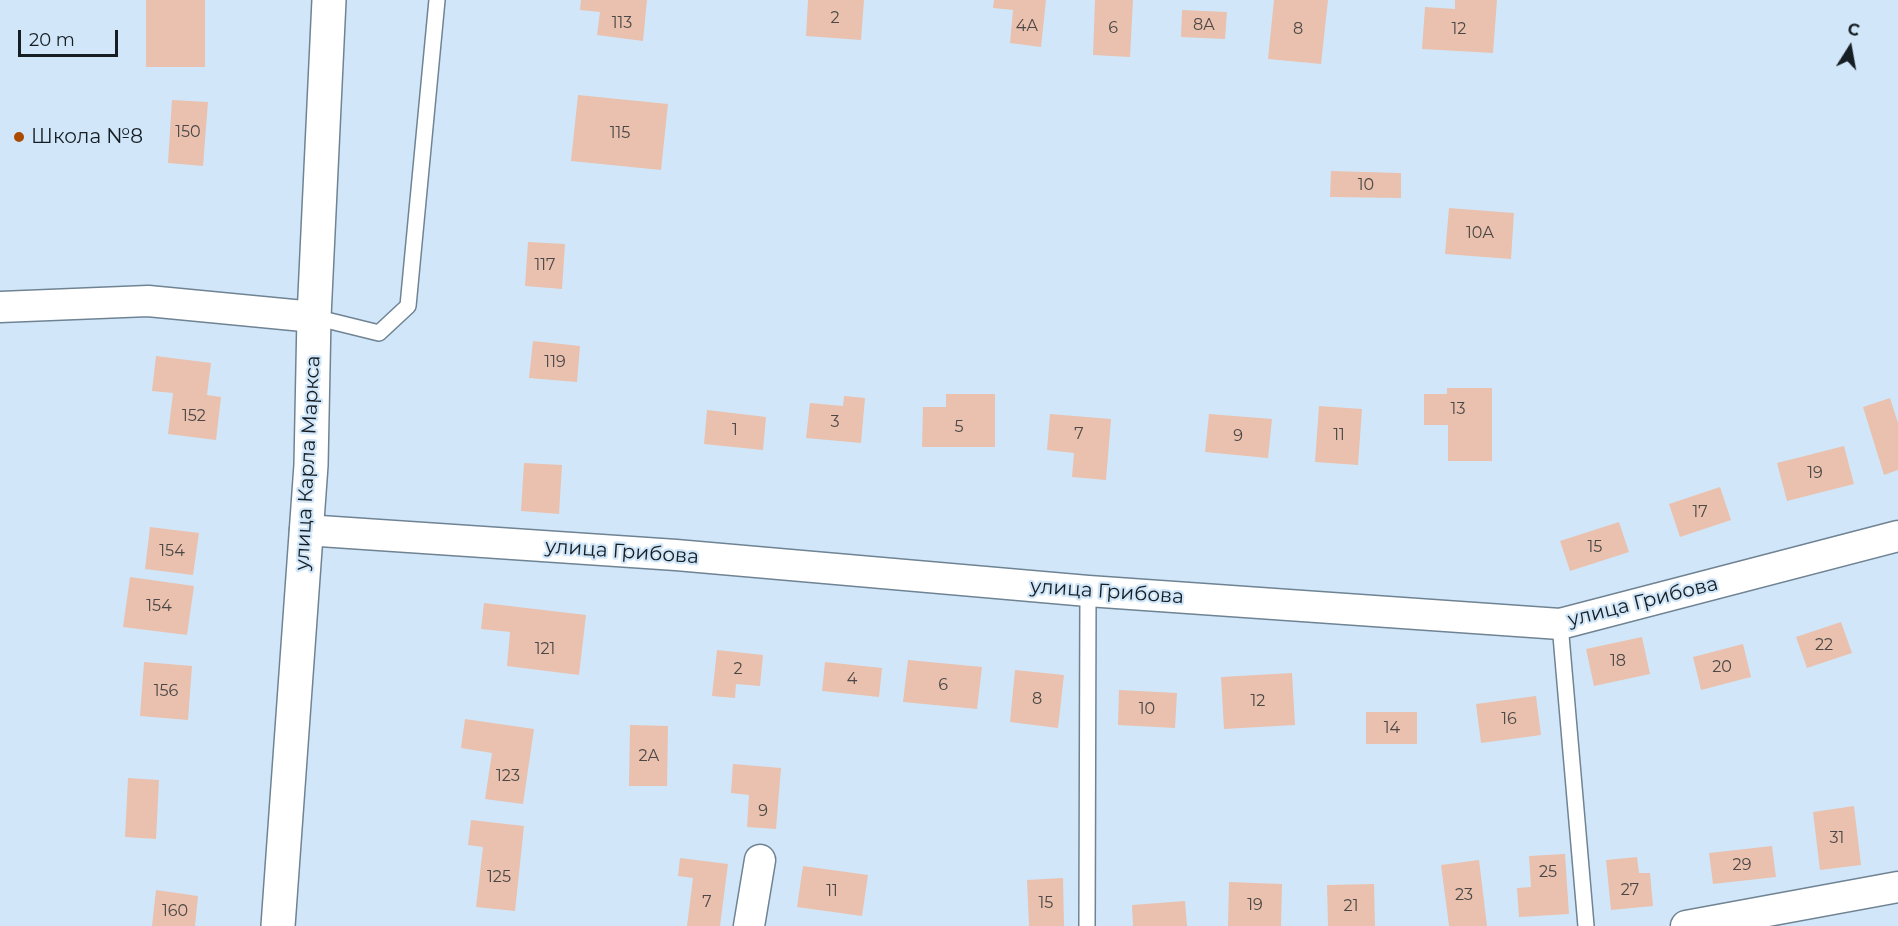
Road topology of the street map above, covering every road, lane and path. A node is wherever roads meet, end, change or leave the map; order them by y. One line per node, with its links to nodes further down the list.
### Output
1 (329, 0): 4 (main road, улица Карла Маркса)
2 (437, 0): 4 (lane)
3 (0, 307): 4 (street)
4 (314, 317): 5 (main road, улица Карла Маркса)
5 (305, 530): 7 (street, улица Грибова); 11 (main road, улица Карла Маркса)
6 (1898, 536): 8 (street, улица Грибова)
7 (1088, 591): 8 (street, улица Грибова); 13 (lane)
8 (1560, 624): 14 (lane)
9 (760, 860): 12 (street)
10 (1898, 887): 15 (street)
11 (278, 926)
12 (749, 926)
13 (1087, 926)
14 (1586, 926)
15 (1686, 926)

